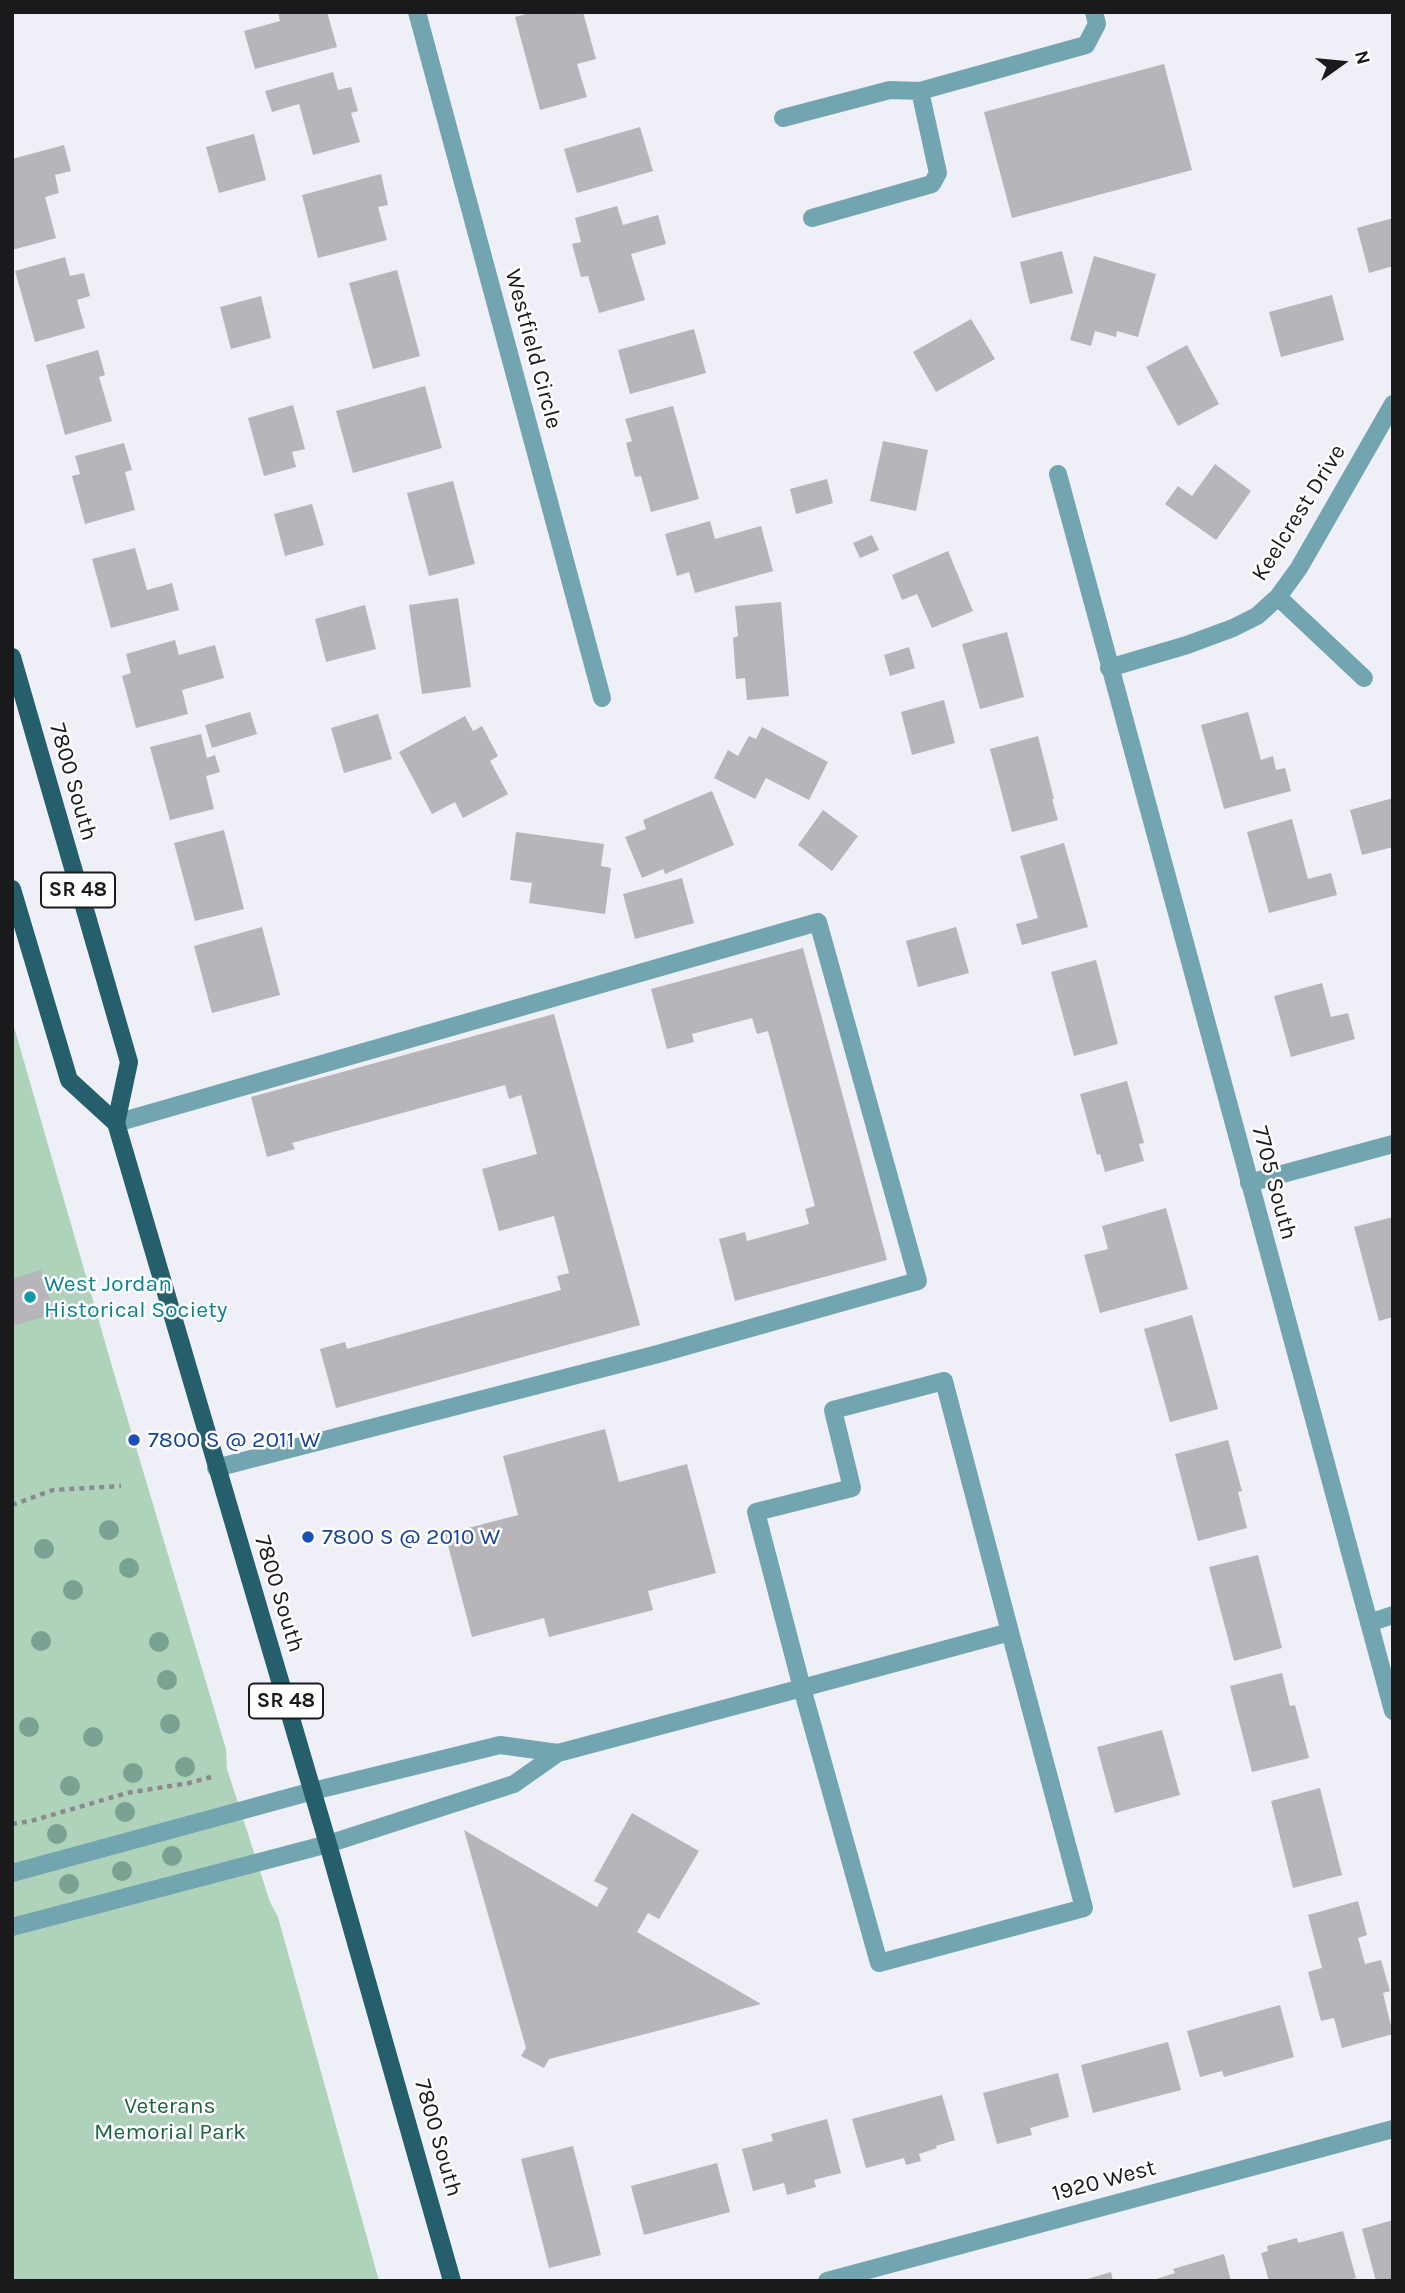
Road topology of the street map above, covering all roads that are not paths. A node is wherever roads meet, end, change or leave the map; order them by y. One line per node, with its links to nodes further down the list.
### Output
1 (417, 12): 12 (street, Westfield Circle)
2 (1094, 12): 3 (street)
3 (920, 91): 4 (street); 5 (street)
4 (783, 118)
5 (812, 218)
6 (1393, 404): 8 (street, Keelcrest Drive)
7 (1058, 474): 10 (street, 7705 South)
8 (1278, 597): 10 (street, Keelcrest Drive); 11 (street)
9 (12, 657): 14 (main road, 7800 South / SR 48)
10 (1109, 668): 16 (street, 7705 South)
11 (1364, 678)
12 (602, 698)
13 (12, 889): 14 (main road, SR 48)
14 (116, 1123): 17 (main road, 7800 South / SR 48); 17 (street)
15 (1393, 1144): 16 (street)
16 (1249, 1183): 19 (street, 7705 South)
17 (216, 1468): 24 (main road, 7800 South / SR 48)
18 (1393, 1615): 19 (street)
19 (1369, 1623): 22 (street, 7705 South)
20 (1010, 1632): 21 (street); 21 (street); 21 (street)
21 (802, 1688): 23 (street)
22 (1393, 1711)
23 (558, 1754): 24 (street); 25 (street)
24 (313, 1791): 25 (main road, 7800 South / SR 48); 26 (street)
25 (328, 1843): 27 (street); 29 (main road, 7800 South / SR 48)
26 (12, 1873)
27 (12, 1927)
28 (1393, 2129): 30 (street, 1920 West)
29 (452, 2281)
30 (827, 2281)

